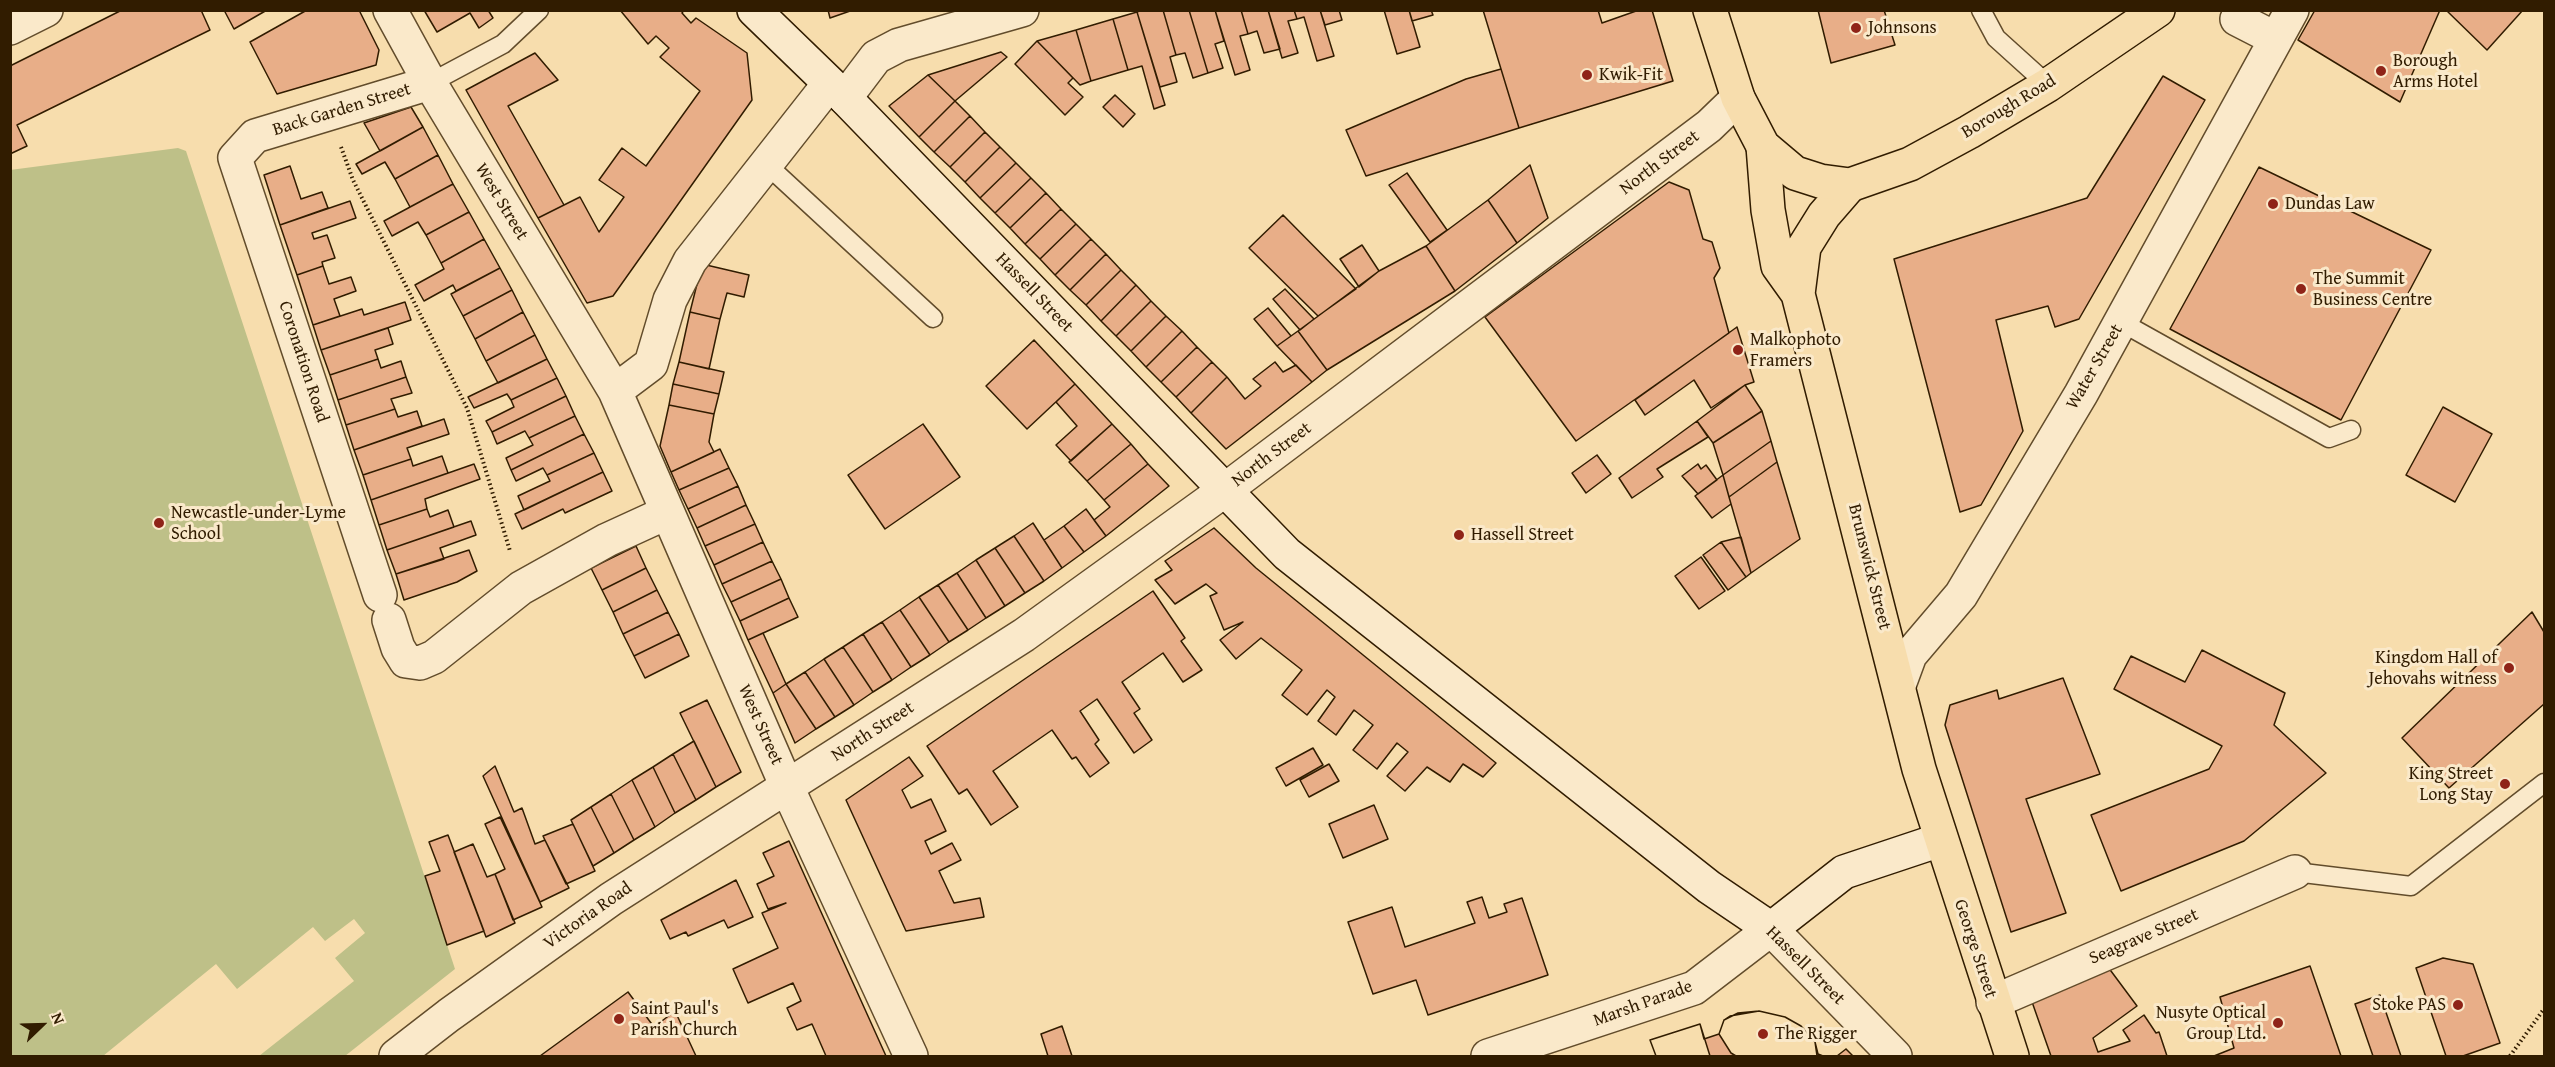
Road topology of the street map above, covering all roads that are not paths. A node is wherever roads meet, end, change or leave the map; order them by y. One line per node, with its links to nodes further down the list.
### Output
1 (46, 10): 11 (street)
2 (390, 10): 13 (street, West Street)
3 (539, 10): 13 (lane)
4 (754, 10): 15 (street, Hassell Street)
5 (1022, 10): 15 (street)
6 (1710, 10): 16 (main road)
7 (1982, 10): 14 (lane)
8 (2158, 10): 14 (main road, Borough Road)
9 (2292, 10): 12 (street, Water Street)
10 (2238, 19): 12 (street)
11 (10, 28)
12 (2276, 39): 23 (street, Water Street)
13 (430, 83): 17 (street, Back Garden Street); 24 (street, West Street)
14 (2048, 85): 20 (main road, Borough Road)
15 (837, 91): 19 (street); 26 (street, Hassell Street)
16 (1738, 98): 18 (main road); 26 (street, North Street)
17 (255, 136): 27 (street, Coronation Road)
18 (1763, 146): 20 (main road, Borough Road); 21 (main road)
19 (765, 163): 22 (lane); 24 (street)
20 (1850, 185): 21 (main road, Borough Road)
21 (1798, 294): 28 (main road, Brunswick Street)
22 (933, 318)
23 (2121, 322): 25 (lane); 28 (street, Water Street)
24 (615, 391): 27 (street, West Street)
25 (2351, 430)
26 (1225, 490): 30 (street, North Street); 33 (street, Hassell Street)
27 (666, 513): 30 (street, West Street)
28 (1899, 685): 31 (main road, Brunswick Street)
29 (2544, 783): 32 (lane)
30 (787, 787): 35 (street, Victoria Road); 36 (street, West Street)
31 (1940, 840): 33 (street, Marsh Parade); 34 (main road, George Street)
32 (2295, 872): 34 (street, Seagrave Street)
33 (1771, 929): 37 (street, Marsh Parade); 38 (street, Hassell Street)
34 (1993, 1002): 39 (main road, George Street)
35 (396, 1056)
36 (911, 1056)
37 (1488, 1056)
38 (1895, 1056)
39 (2012, 1056)

